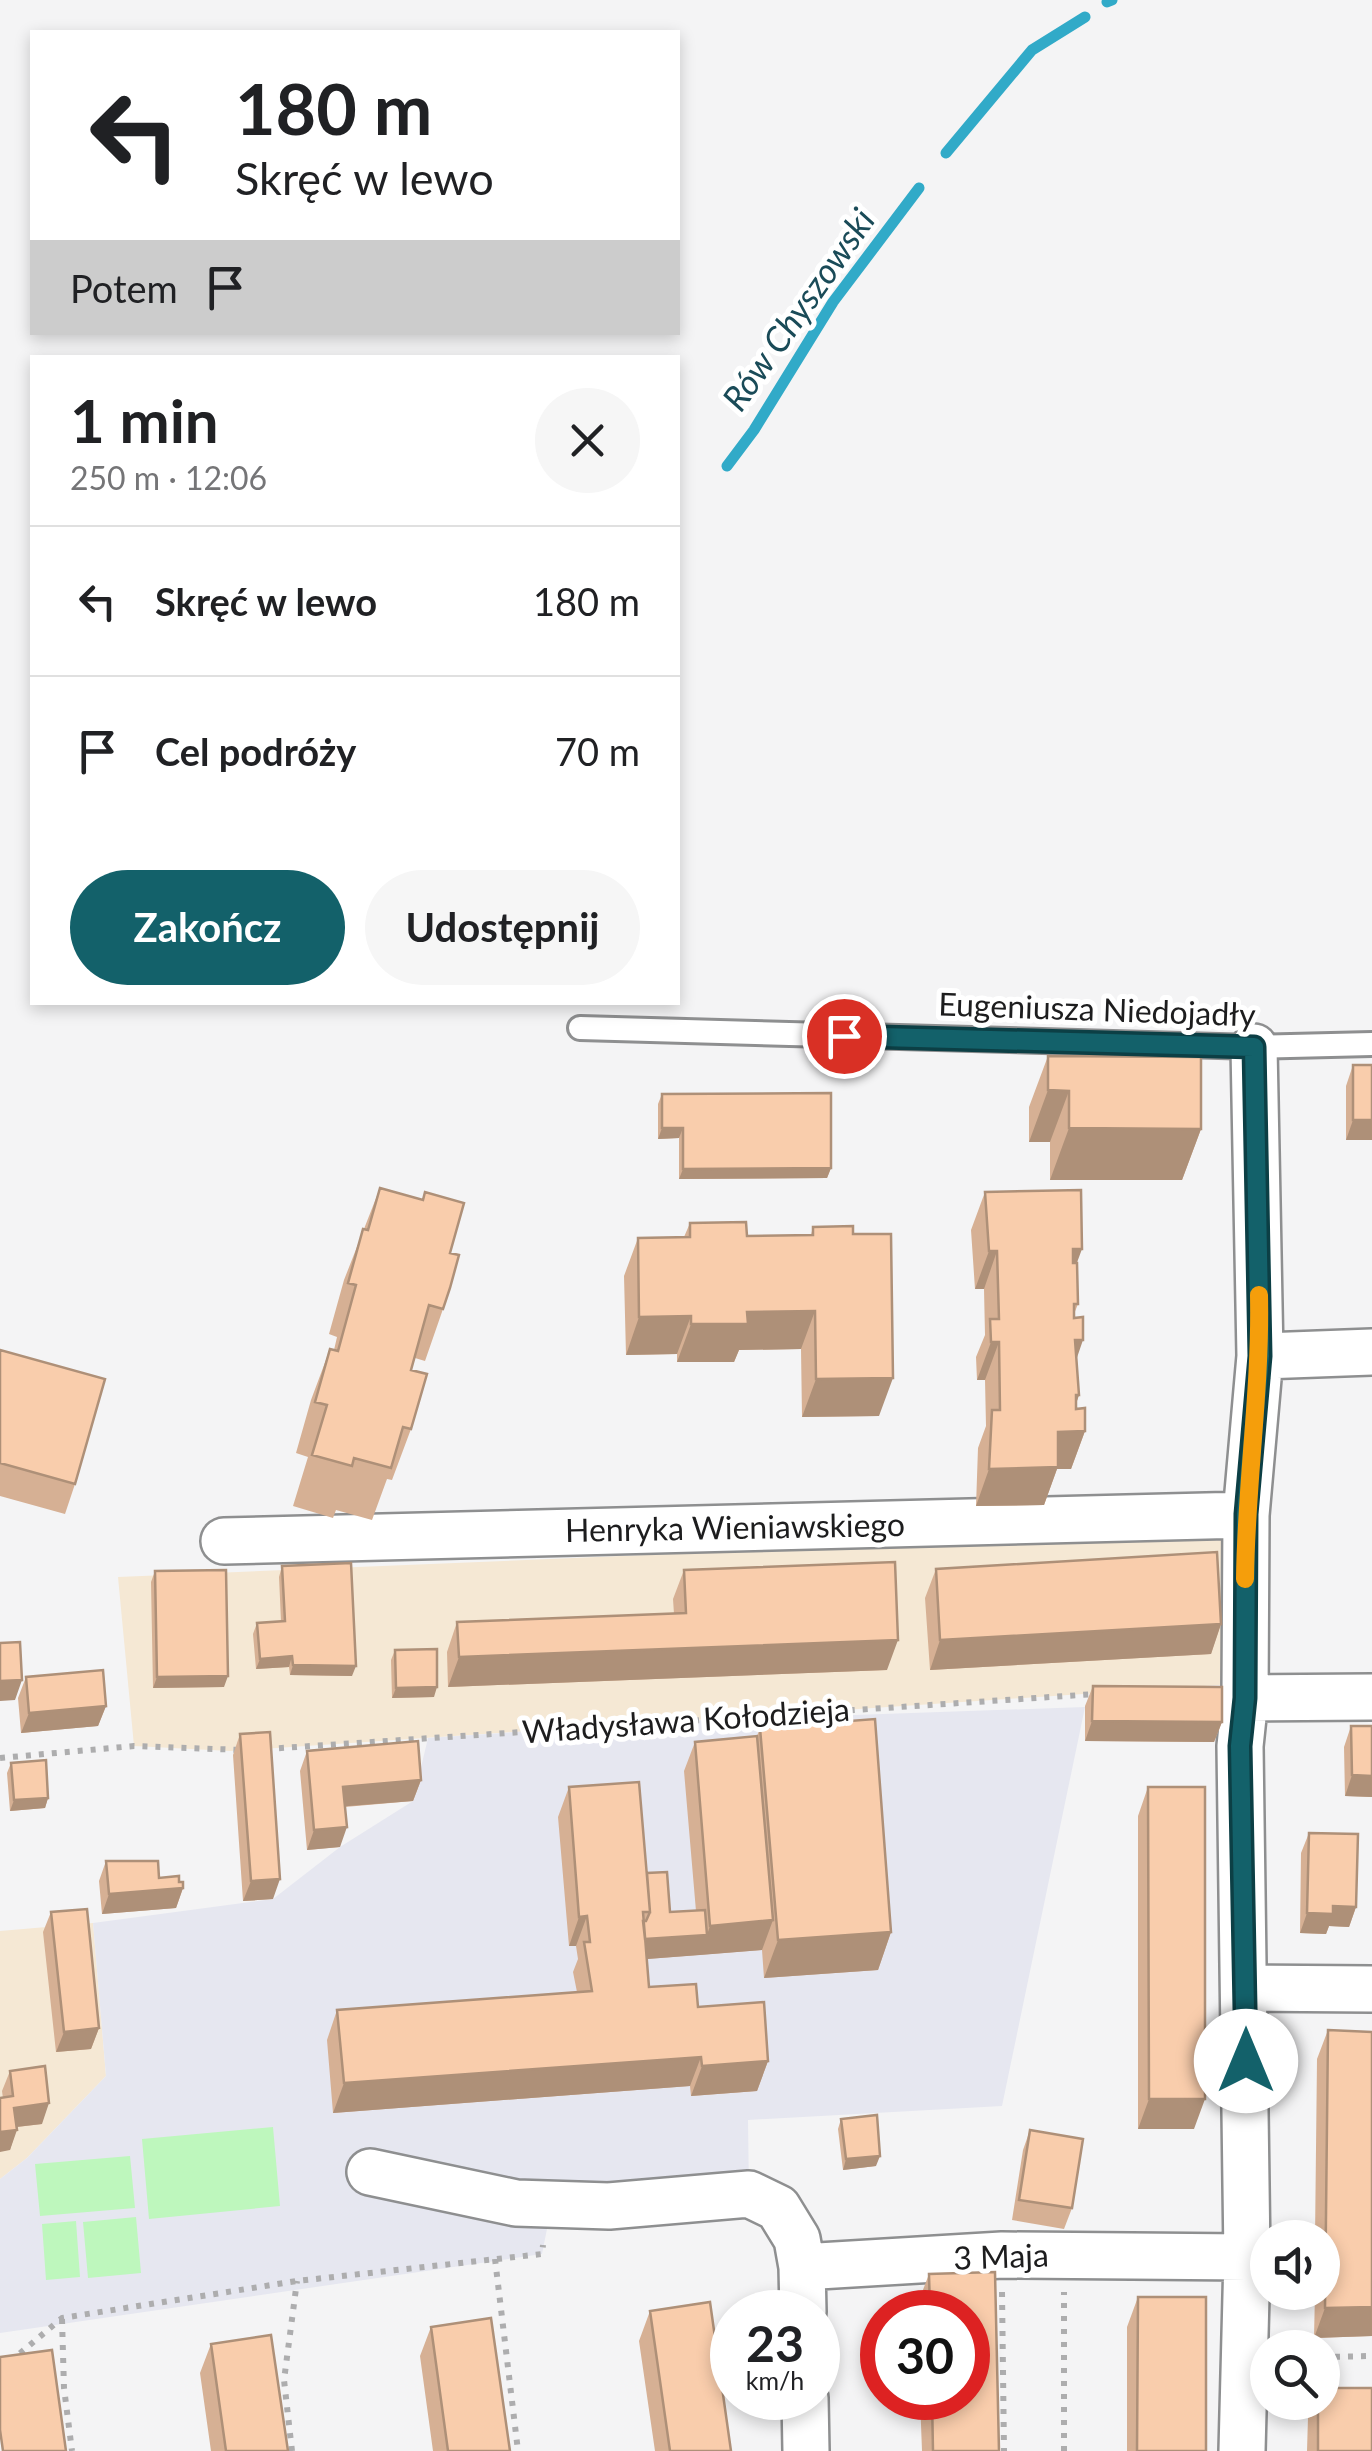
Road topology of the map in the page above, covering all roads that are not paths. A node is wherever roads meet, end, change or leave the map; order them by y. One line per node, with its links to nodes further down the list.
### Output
1 (580, 1028): 3 (lane, Eugeniusza Niedojadły)
2 (1372, 1044): 3 (lane, Eugeniusza Niedojadły)
3 (1254, 1047): 5 (street)
4 (1372, 1352): 5 (street)
5 (1260, 1356): 6 (street)
6 (1246, 1514): 7 (street, Henryka Wieniawskiego); 9 (street)
7 (224, 1541)
8 (1372, 1696): 9 (street)
9 (1245, 1698): 10 (street)
10 (1246, 1988): 11 (street); 13 (street)
11 (1372, 1989)
12 (370, 2172): 14 (street)
13 (1247, 2257): 14 (street, 3 Maja); 16 (street)
14 (802, 2267): 15 (street)
15 (808, 2290)
16 (1251, 2330)
17 (1250, 2416): 20 (street)
18 (813, 2420): 19 (street)
19 (806, 2451)
20 (1242, 2451)

